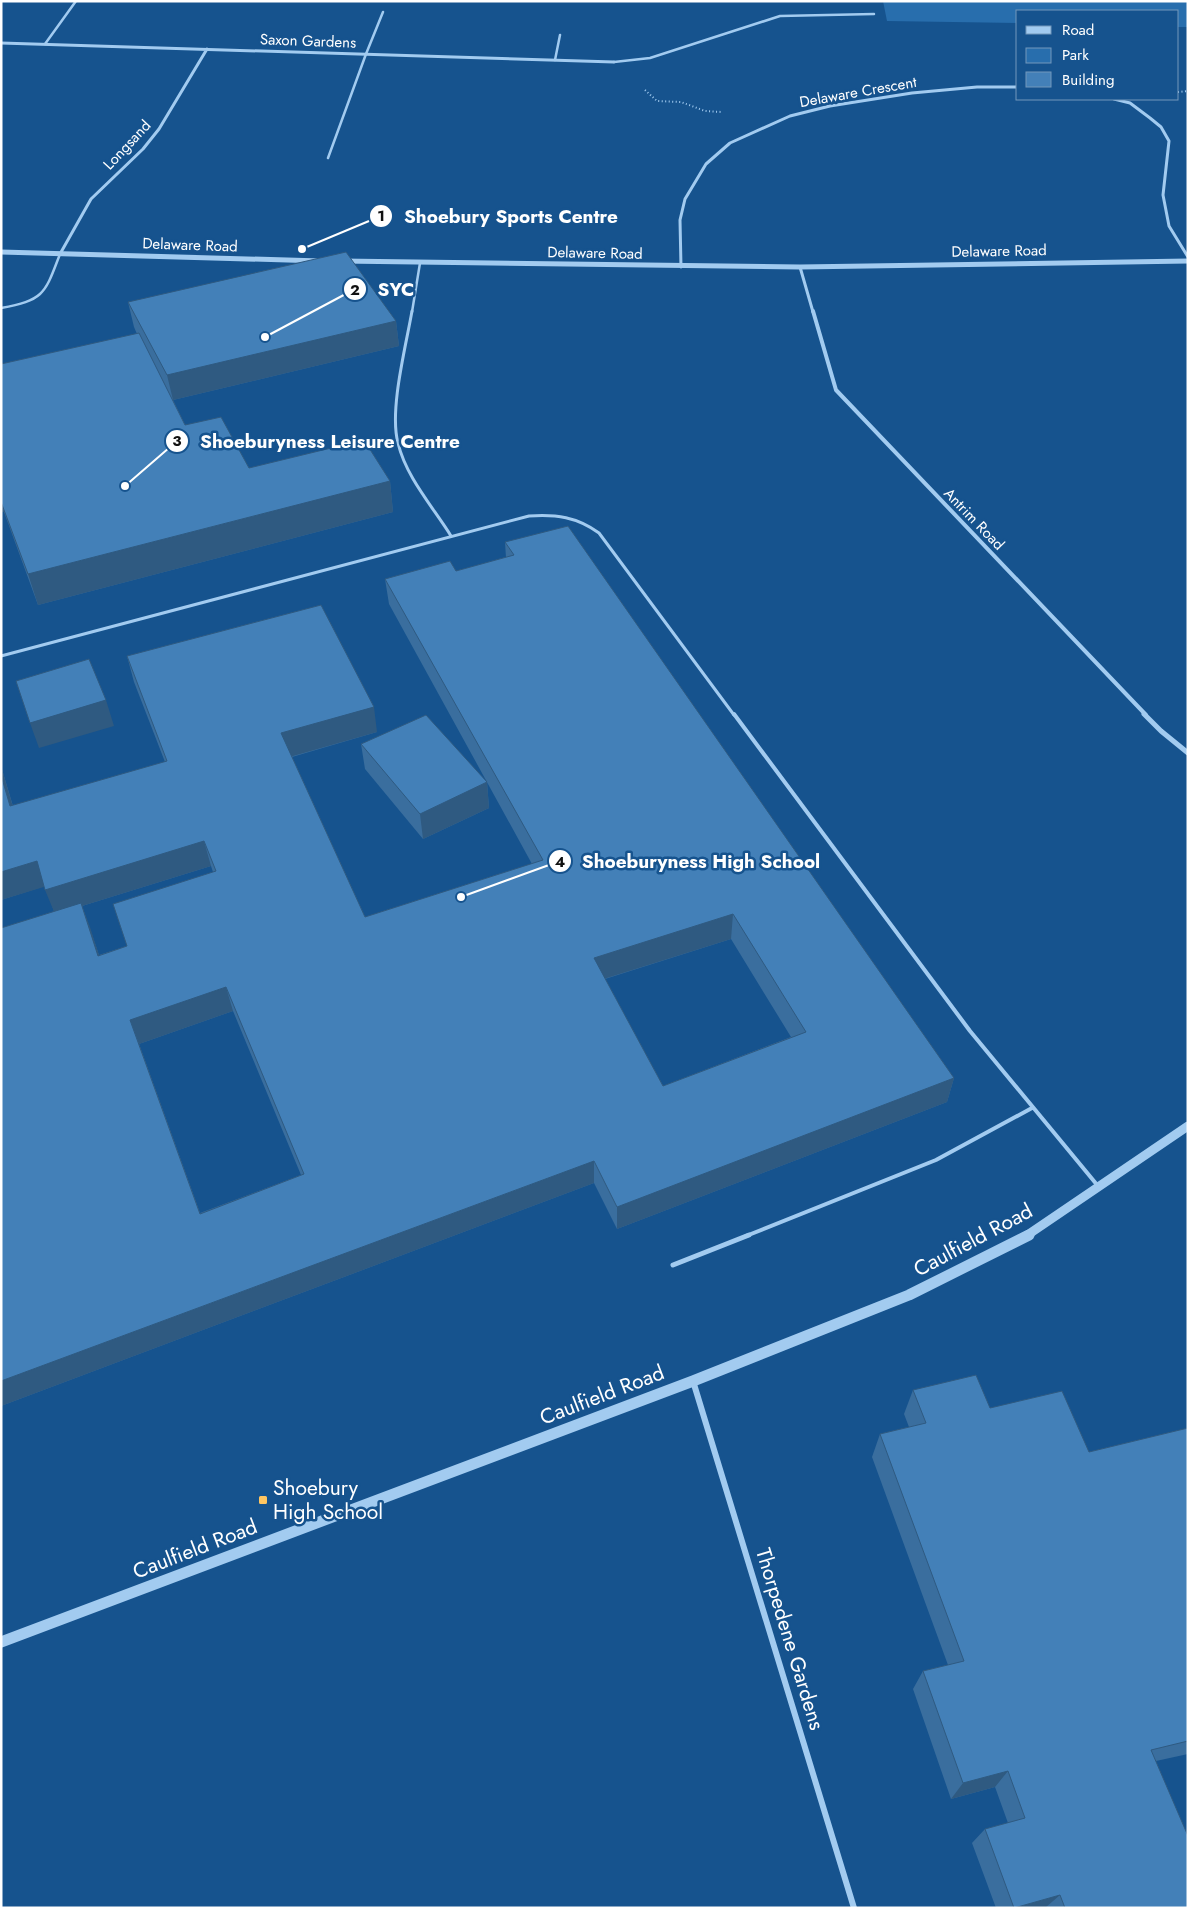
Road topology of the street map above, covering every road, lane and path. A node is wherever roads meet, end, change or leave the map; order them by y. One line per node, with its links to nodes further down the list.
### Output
1 (76, 1): 6 (street)
2 (383, 12): 8 (street)
3 (874, 14): 10 (lane)
4 (560, 36): 9 (lane)
5 (1, 43): 6 (street, Saxon Gardens)
6 (45, 44): 7 (street, Saxon Gardens)
7 (207, 49): 8 (street, Saxon Gardens); 16 (street, Longsand)
8 (366, 54): 9 (street, Saxon Gardens); 14 (lane)
9 (555, 60): 10 (street, Saxon Gardens)
10 (614, 62): 13 (path)
11 (1016, 87): 20 (street, Delaware Crescent)
12 (1118, 100): 17 (street)
13 (724, 112)
14 (328, 158)
15 (1, 252): 16 (street, Delaware Road)
16 (60, 254): 19 (street, Delaware Road); 22 (lane)
17 (1188, 257)
18 (1188, 261): 21 (street, Delaware Road)
19 (420, 262): 20 (street, Delaware Road); 23 (lane)
20 (681, 267): 21 (street, Delaware Road)
21 (800, 267): 25 (street, Antrim Road)
22 (1, 308)
23 (451, 536): 24 (lane); 26 (lane)
24 (1, 656)
25 (1188, 753)
26 (1032, 1108): 28 (lane); 29 (lane)
27 (1188, 1126): 28 (street, Caulfield Road)
28 (1099, 1187): 30 (street, Caulfield Road)
29 (673, 1265)
30 (693, 1381): 31 (street, Caulfield Road); 32 (street, Thorpedene Gardens)
31 (1, 1642)
32 (854, 1908)

